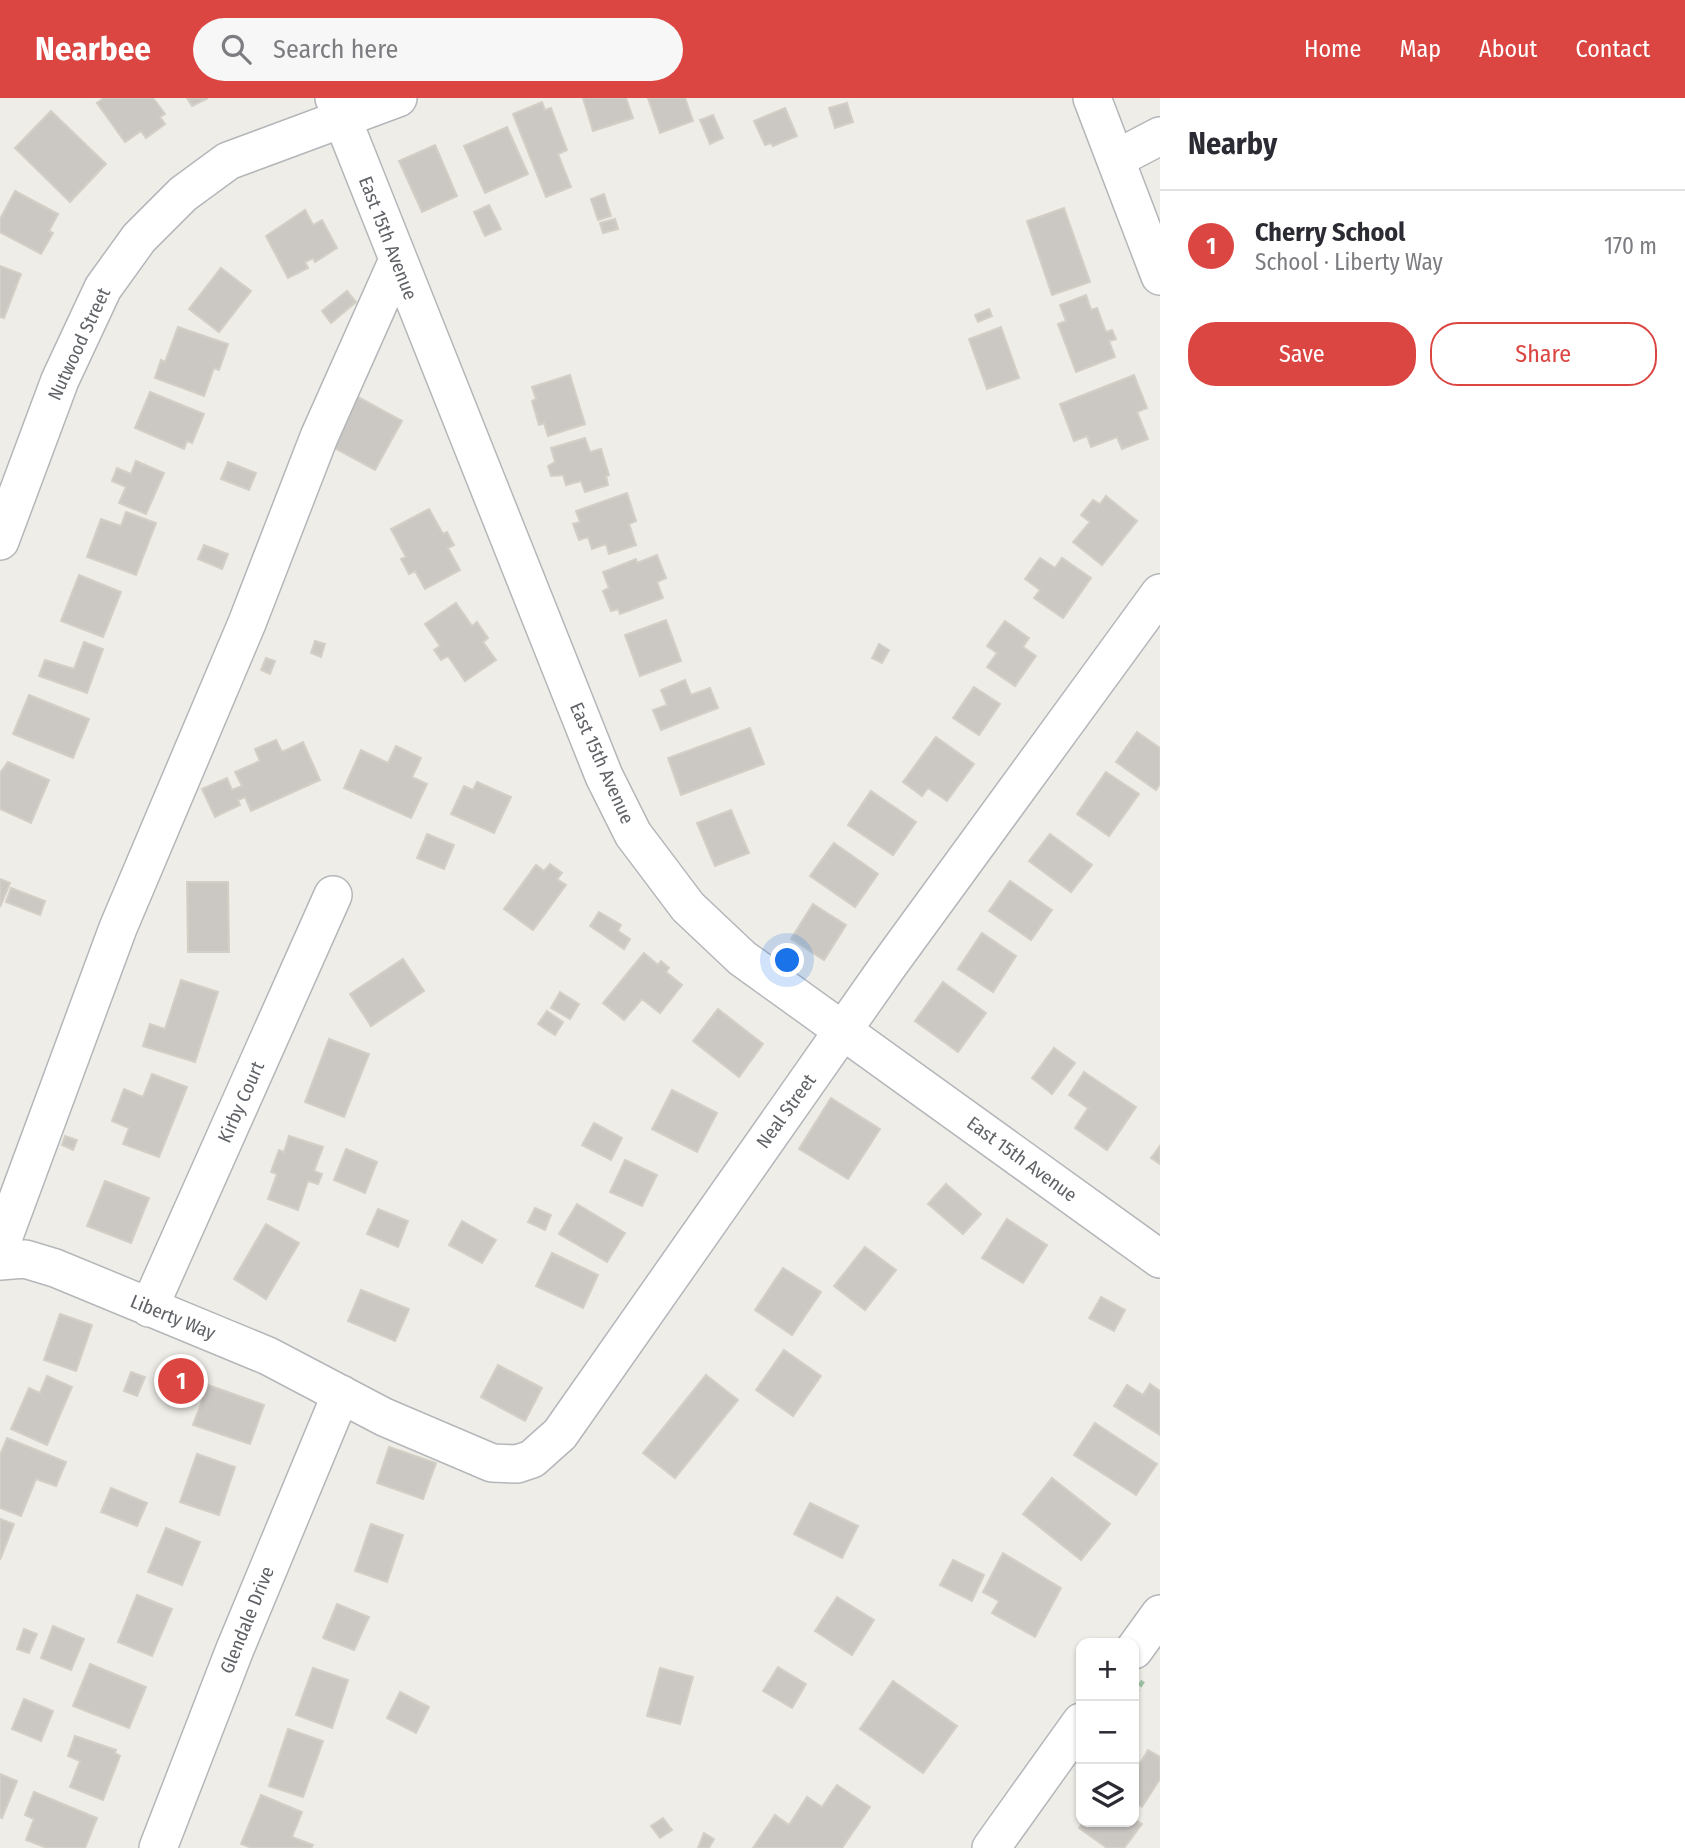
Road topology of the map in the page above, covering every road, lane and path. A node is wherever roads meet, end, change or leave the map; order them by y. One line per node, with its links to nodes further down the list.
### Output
1 (398, 98): 3 (street, Nutwood Street)
2 (1092, 98): 5 (street)
3 (339, 109): 6 (street, East 15th Avenue); 8 (street, Nutwood Street)
4 (1160, 136): 5 (street)
5 (1116, 159): 7 (street)
6 (397, 262): 12 (street, East 15th Avenue); 13 (street)
7 (1160, 276)
8 (8, 496): 9 (street, Nutwood Street)
9 (0, 541)
10 (1160, 593): 12 (street, Neal Street)
11 (333, 895): 16 (street, Kirby Court)
12 (844, 1030): 14 (street, East 15th Avenue); 17 (street, Neal Street)
13 (0, 1247)
14 (1160, 1259)
15 (0, 1261): 16 (street, Liberty Way)
16 (149, 1308): 17 (street, Liberty Way)
17 (341, 1394): 21 (street, Glendale Drive)
18 (1160, 1614): 19 (street)
19 (1139, 1643)
20 (1076, 1729): 22 (street)
21 (158, 1848)
22 (991, 1848)

